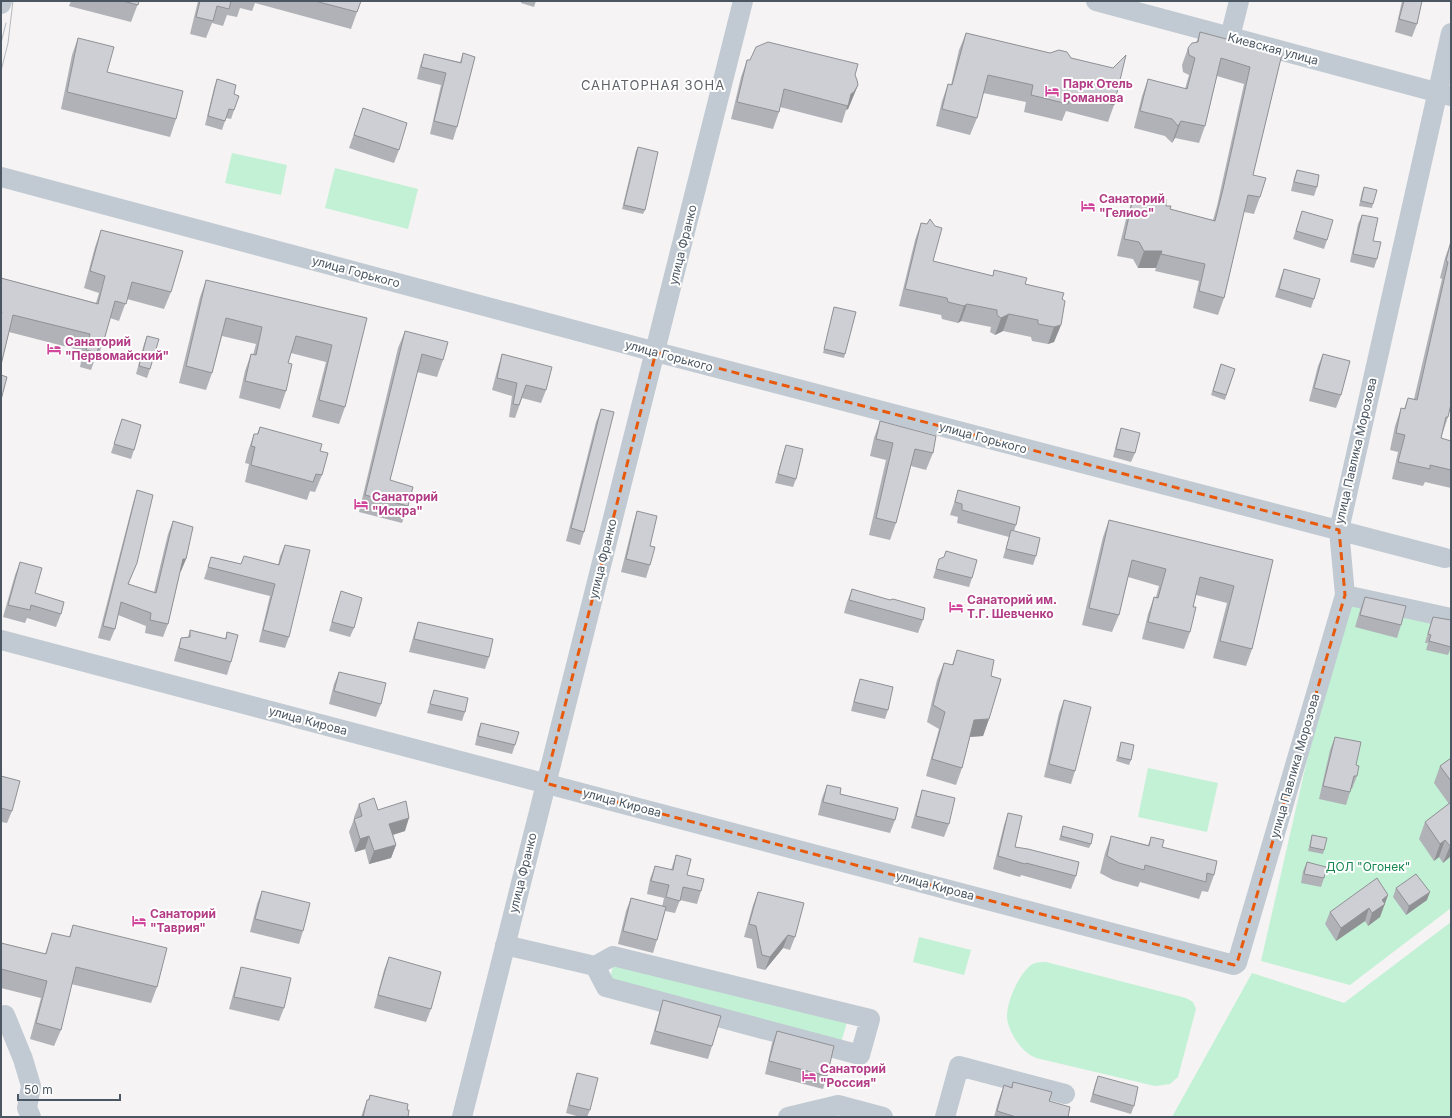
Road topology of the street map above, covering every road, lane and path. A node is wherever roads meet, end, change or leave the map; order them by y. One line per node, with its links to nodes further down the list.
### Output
1 (743, 1): 8 (street, улица Франко)
2 (1096, 1): 5 (street, Киевская улица)
3 (1239, 1): 5 (street)
4 (1451, 33): 6 (street, улица Павлика Морозова)
5 (1230, 37): 6 (street, Киевская улица)
6 (1444, 94): 9 (street, улица Павлика Морозова)
7 (1, 177): 8 (street, улица Горького)
8 (656, 352): 9 (street, улица Горького); 14 (street, улица Франко)
9 (1338, 530): 10 (street, улица Горького); 11 (street, улица Павлика Морозова)
10 (1444, 558)
11 (1345, 595): 12 (street); 16 (street, улица Павлика Морозова)
12 (1451, 618)
13 (1, 640): 14 (street, улица Кирова)
14 (545, 783): 15 (street, улица Франко); 16 (street, улица Кирова)
15 (505, 945): 17 (street); 21 (street, улица Франко)
16 (1238, 958)
17 (595, 966): 17 (street)
18 (5, 1015): 20 (street)
19 (1065, 1094): 24 (street)
20 (31, 1117)
21 (462, 1117)
22 (788, 1117): 23 (street)
23 (883, 1117)
24 (944, 1117)

